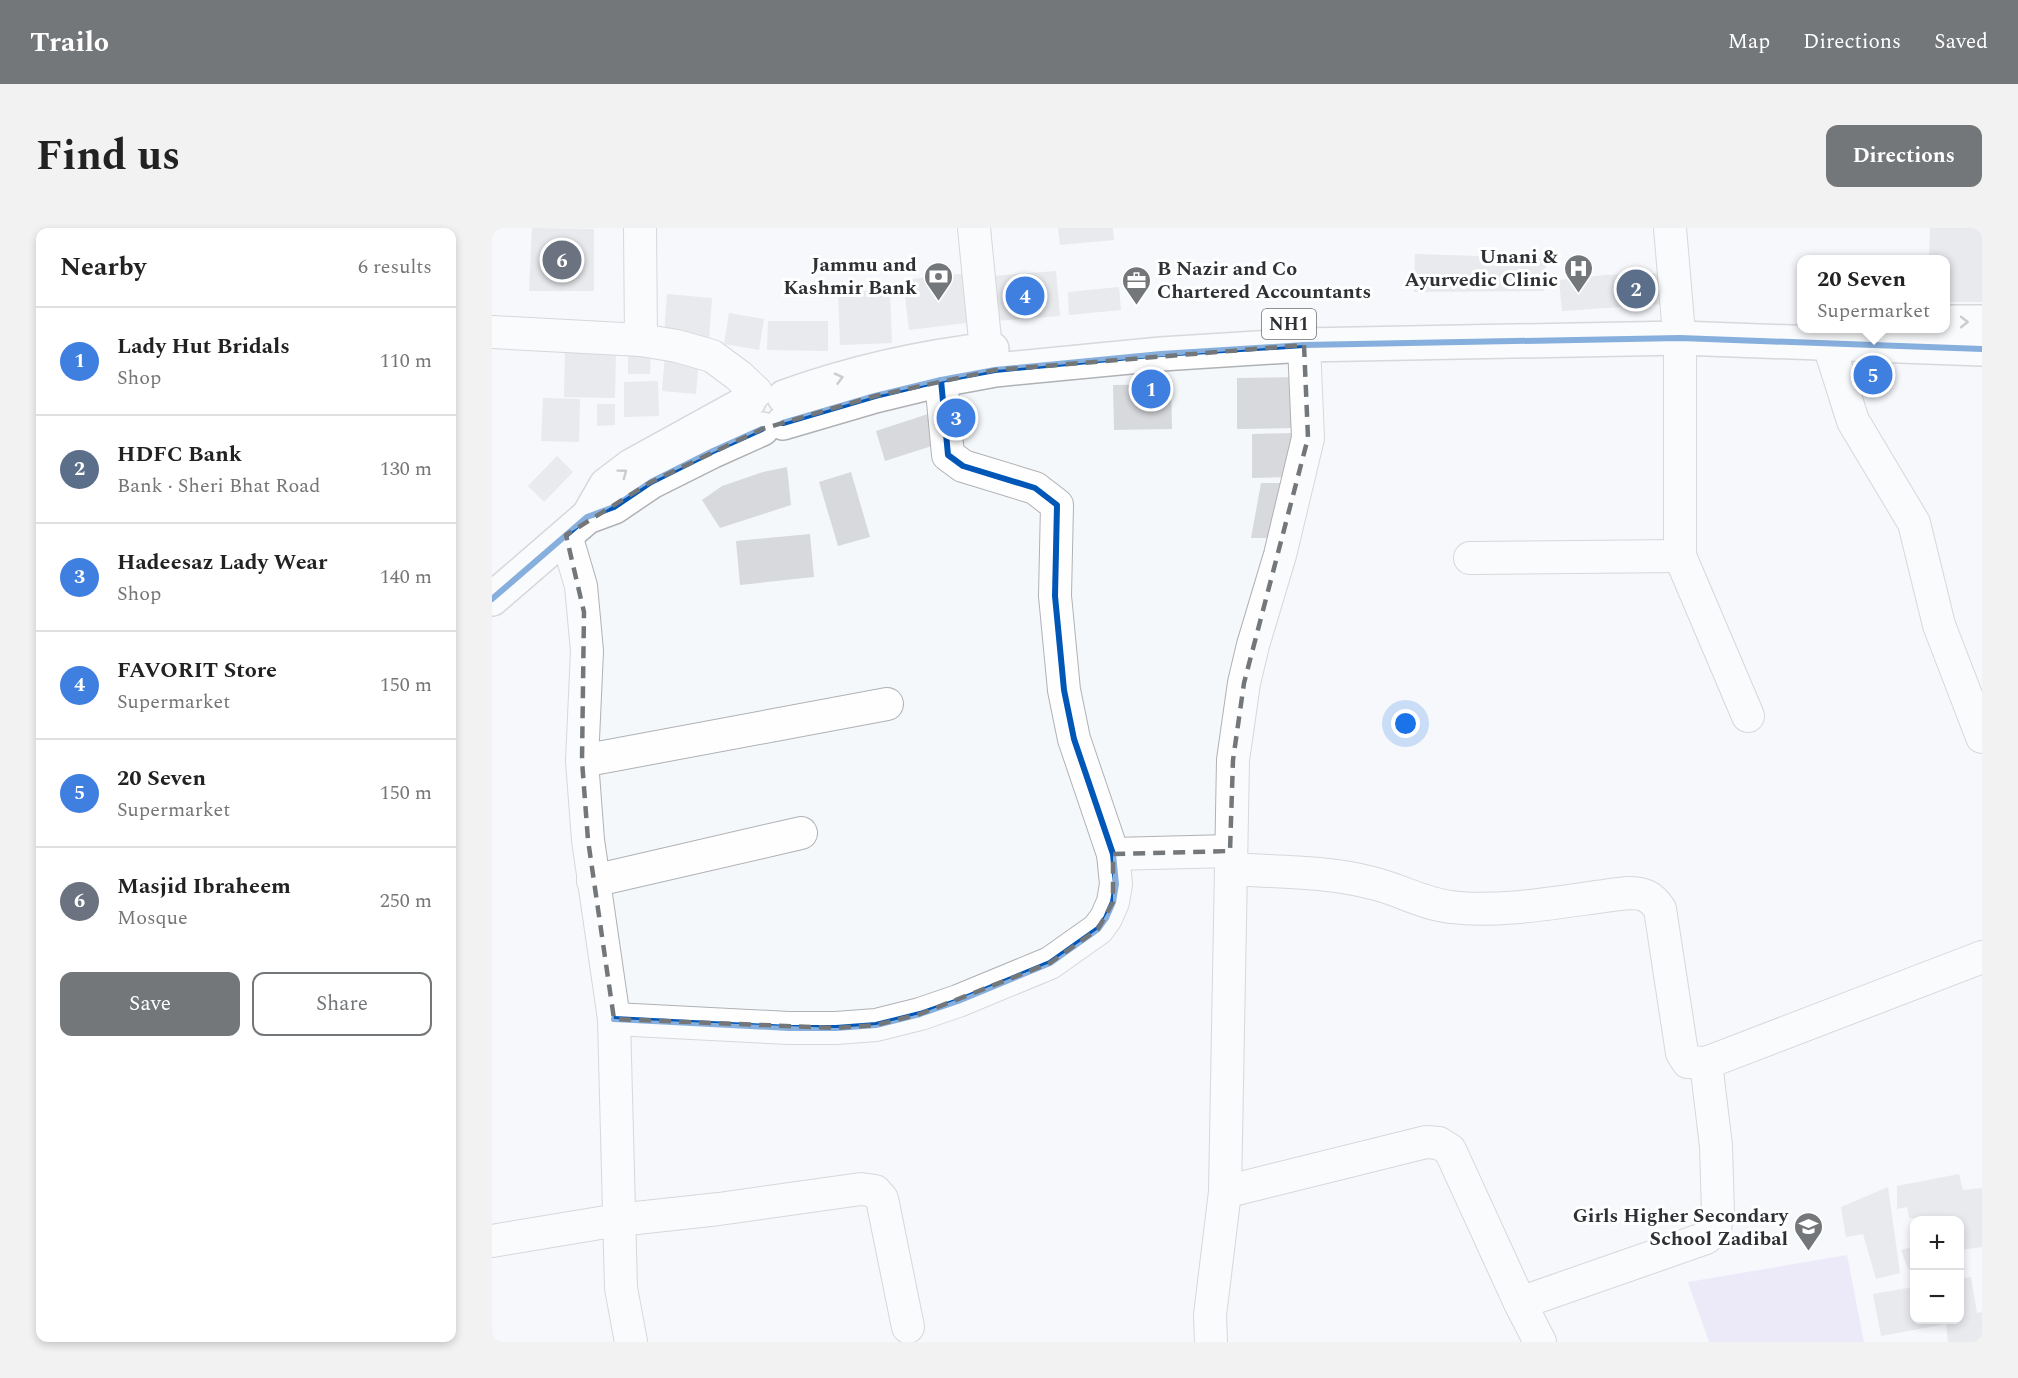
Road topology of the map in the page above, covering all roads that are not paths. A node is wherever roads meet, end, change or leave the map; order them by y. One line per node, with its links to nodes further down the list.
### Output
1 (640, 228): 9 (street)
2 (974, 228): 13 (street)
3 (1670, 228): 7 (street)
4 (1797, 322): 7 (highway, NH1)
5 (1950, 322): 6 (highway, one-way to 6)
6 (1982, 322)
7 (1679, 330): 10 (highway, NH1); 11 (highway, NH1); 13 (highway, NH1); 17 (street)
8 (492, 332): 9 (street)
9 (641, 340): 15 (street)
10 (1828, 342): 12 (highway, NH1); 22 (street)
11 (1304, 345): 14 (highway, NH1); 26 (street)
12 (1982, 349)
13 (986, 350): 15 (highway, NH1, one-way to 13)
14 (940, 380): 15 (highway, NH1); 25 (street)
15 (767, 408): 16 (highway, NH1)
16 (577, 526): 19 (highway, NH1); 23 (street)
17 (1680, 556): 18 (street); 21 (street)
18 (1470, 558)
19 (492, 599)
20 (887, 704): 23 (street)
21 (1748, 716)
22 (1982, 737)
23 (582, 761): 27 (street)
24 (801, 833): 27 (street)
25 (1113, 854): 26 (street); 29 (street)
26 (1231, 860): 30 (street); 31 (street)
27 (593, 881): 29 (street)
28 (1982, 957): 30 (street)
29 (614, 1018): 32 (street)
30 (1706, 1062): 34 (street)
31 (1225, 1192): 34 (street); 37 (street)
32 (618, 1220): 33 (street); 35 (street); 36 (street)
33 (492, 1241)
34 (1520, 1303): 38 (street)
35 (908, 1327)
36 (631, 1342)
37 (1211, 1342)
38 (1540, 1342)

